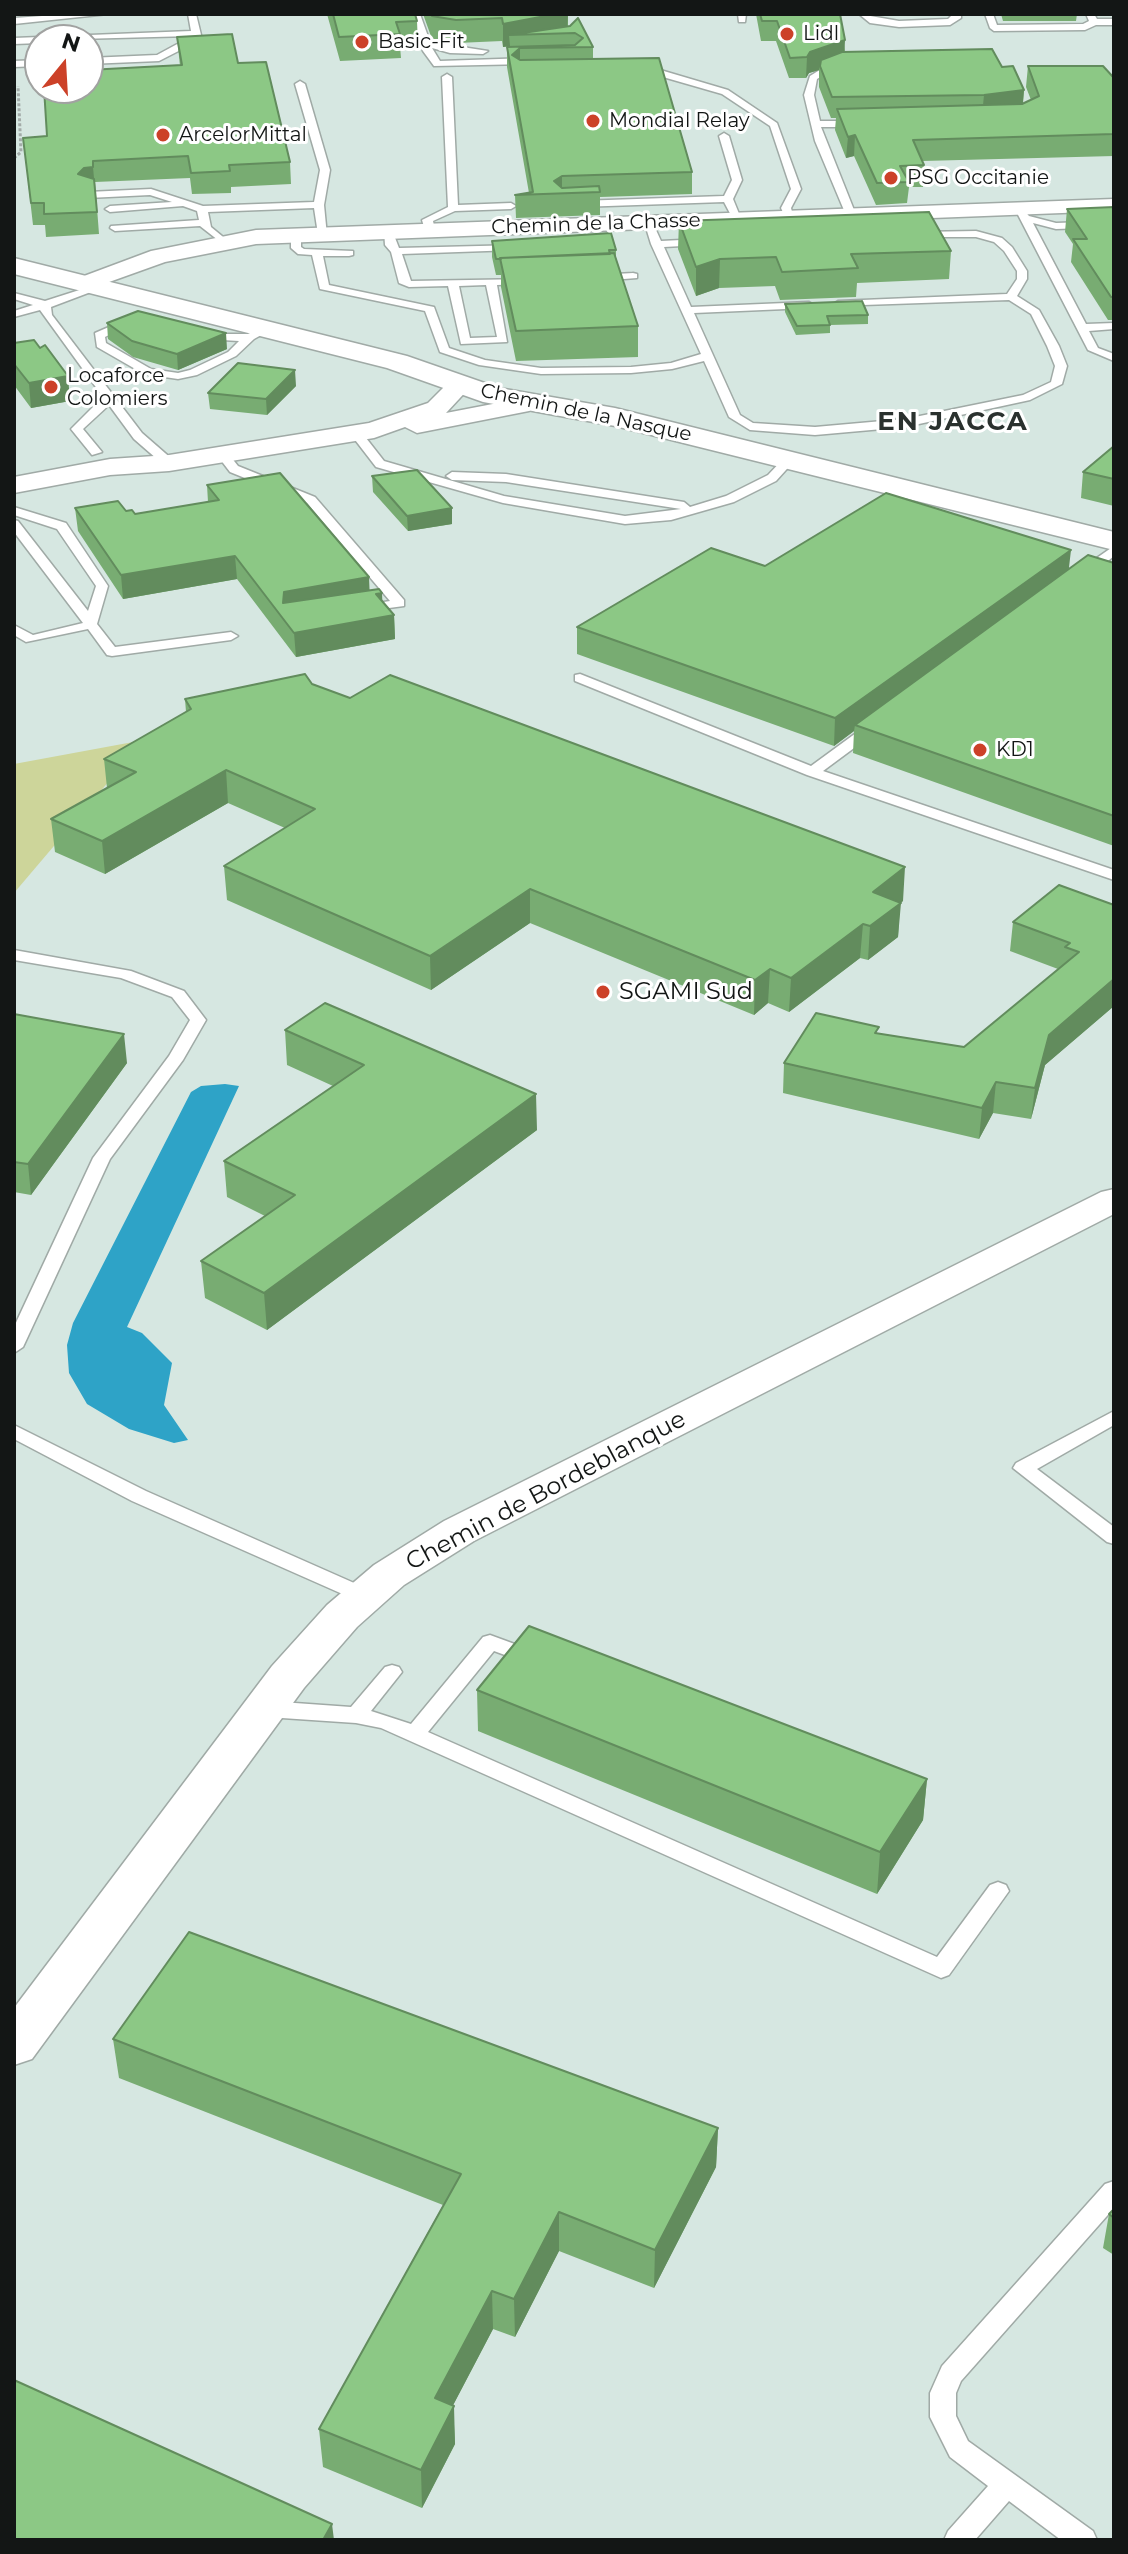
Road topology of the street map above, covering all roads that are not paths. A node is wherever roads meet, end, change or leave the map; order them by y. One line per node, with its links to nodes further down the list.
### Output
1 (104, 14): 8 (lane)
2 (192, 14): 10 (lane)
3 (416, 14): 12 (lane)
4 (863, 14): 5 (lane)
5 (957, 14)
6 (989, 14): 7 (lane)
7 (1092, 18): 9 (lane)
8 (14, 21)
9 (1114, 22)
10 (196, 33): 11 (lane); 14 (lane)
11 (14, 41)
12 (426, 44): 13 (lane); 15 (lane)
13 (522, 49)
14 (104, 60)
15 (545, 61)
16 (854, 67): 21 (lane)
17 (626, 73): 35 (lane)
18 (447, 77): 29 (lane)
19 (300, 84): 26 (lane)
20 (877, 123): 21 (lane)
21 (816, 124): 34 (lane)
22 (724, 136): 32 (lane)
23 (88, 195): 25 (lane)
24 (562, 204): 32 (lane)
25 (188, 205): 30 (lane); 31 (lane)
26 (319, 205): 31 (lane); 45 (lane)
27 (1114, 205): 33 (street, Chemin de la Chasse)
28 (511, 206): 29 (lane)
29 (453, 208): 40 (lane)
30 (110, 209)
31 (202, 209): 36 (lane)
32 (733, 209): 35 (street, Chemin de la Chasse); 37 (street, Chemin de la Chasse)
33 (1022, 213): 34 (street, Chemin de la Chasse); 38 (lane); 63 (lane)
34 (851, 215): 35 (street, Chemin de la Chasse)
35 (790, 217)
36 (204, 223): 39 (lane); 42 (lane)
37 (648, 223): 40 (street, Chemin de la Chasse); 46 (lane)
38 (1114, 224)
39 (115, 228)
40 (430, 230): 43 (street, Chemin de la Chasse)
41 (904, 235): 57 (lane)
42 (223, 241): 45 (street, Chemin de la Chasse); 55 (street, Chemin de la Chasse)
43 (392, 241): 45 (street, Chemin de la Chasse); 47 (lane); 54 (lane)
44 (718, 242): 46 (lane)
45 (320, 244): 48 (lane); 66 (lane)
46 (656, 244): 59 (lane)
47 (532, 246)
48 (349, 253)
49 (14, 266): 55 (street, Chemin de la Nasque)
50 (633, 276): 51 (lane)
51 (586, 278)
52 (538, 280): 53 (lane)
53 (491, 282): 54 (lane); 54 (lane)
54 (453, 284)
55 (92, 286): 58 (lane); 65 (street, Chemin de la Nasque)
56 (14, 296): 58 (lane)
57 (1011, 297): 59 (lane); 66 (lane)
58 (45, 305): 60 (lane); 69 (lane)
59 (687, 310): 66 (lane)
60 (14, 314)
61 (142, 320): 65 (lane)
62 (1114, 326): 63 (lane)
63 (1081, 328): 67 (lane)
64 (185, 331): 65 (lane)
65 (258, 333): 68 (street, Chemin de la Nasque)
66 (708, 356)
67 (1114, 358)
68 (460, 385): 70 (street, Chemin de la Nasque); 71 (street)
69 (109, 398): 72 (lane); 75 (lane)
70 (529, 404): 71 (street); 74 (street, Chemin de la Nasque)
71 (365, 431): 73 (street); 76 (lane)
72 (96, 452)
73 (223, 455): 75 (street); 84 (lane)
74 (789, 460): 79 (lane); 82 (street, Chemin de la Nasque)
75 (169, 463): 77 (street); 78 (street)
76 (425, 474): 79 (lane); 79 (lane)
77 (14, 485)
78 (14, 492)
79 (703, 507)
80 (14, 511): 85 (lane)
81 (14, 524): 85 (lane)
82 (1112, 553): 83 (lane)
83 (1067, 587)
84 (353, 611)
85 (90, 625): 86 (lane); 87 (lane)
86 (14, 629)
87 (231, 636)
88 (580, 678): 90 (lane)
89 (888, 716): 90 (lane)
90 (812, 772): 91 (lane)
91 (1114, 875)
92 (14, 955): 94 (lane)
93 (1114, 1200): 98 (street, Chemin de Bordeblanque)
94 (14, 1347)
95 (1114, 1417): 97 (lane)
96 (14, 1431): 98 (lane)
97 (1114, 1537)
98 (363, 1595): 101 (street, Chemin de Bordeblanque)
99 (546, 1663): 103 (lane)
100 (392, 1672): 102 (lane)
101 (264, 1709): 102 (lane); 105 (street, Chemin de Bordeblanque)
102 (356, 1715): 103 (lane)
103 (414, 1735): 104 (lane)
104 (998, 1891)
105 (14, 2045)
106 (1114, 2191): 107 (lane)
107 (1007, 2484): 108 (lane); 109 (lane)
108 (958, 2540)
109 (1083, 2540)

